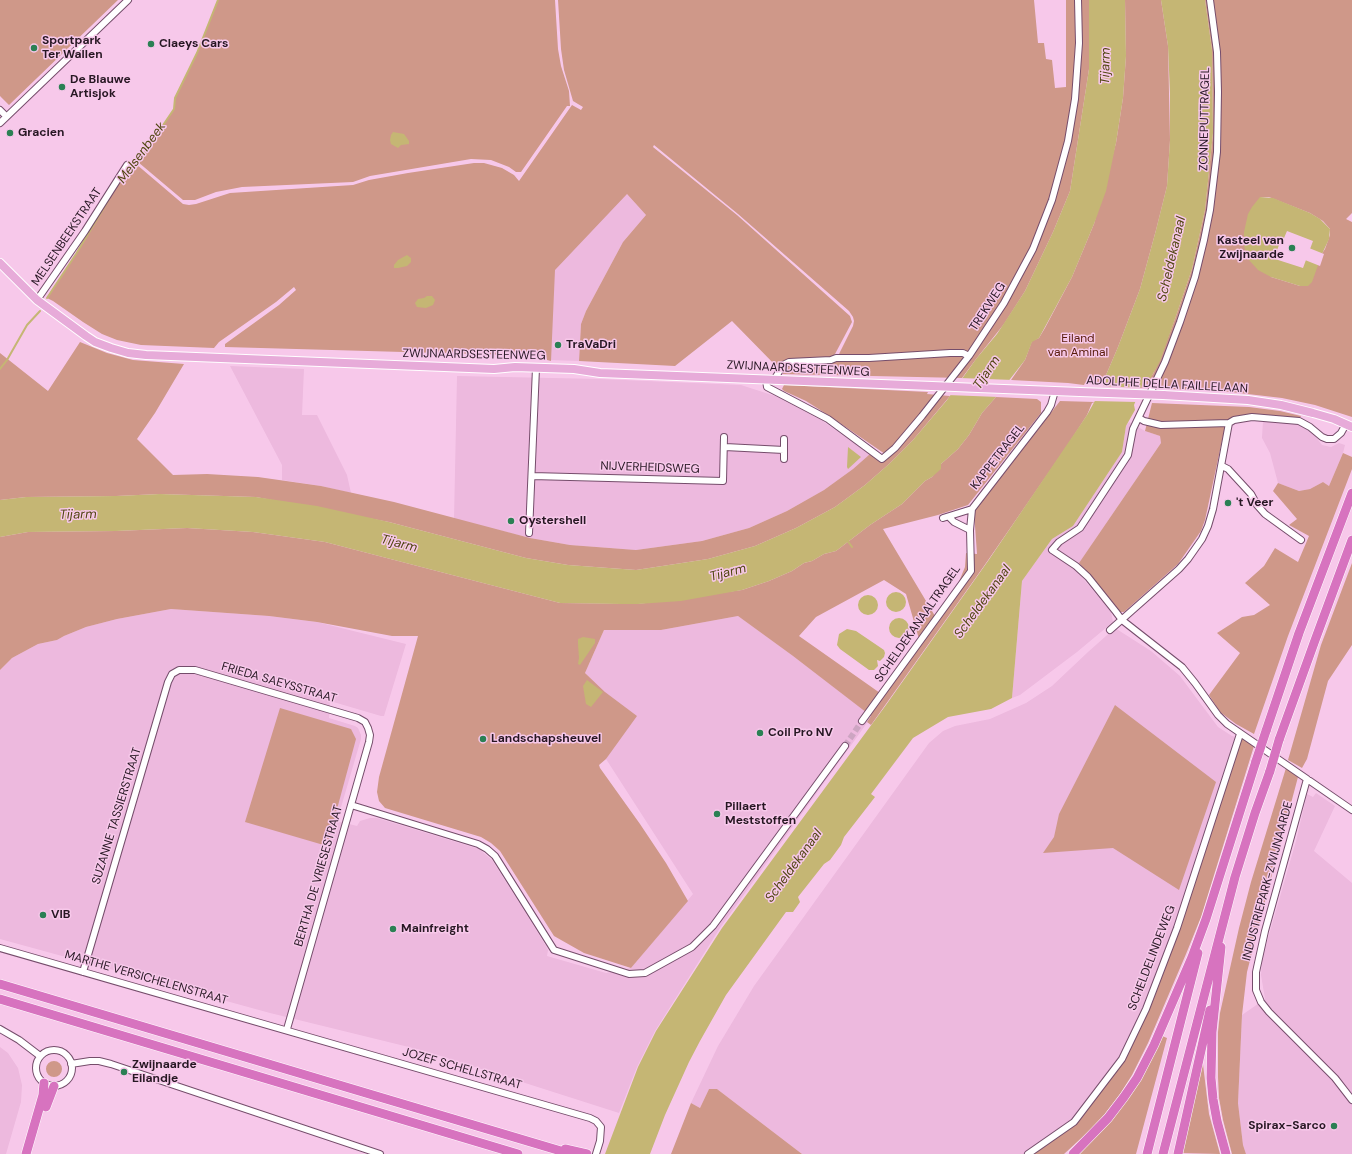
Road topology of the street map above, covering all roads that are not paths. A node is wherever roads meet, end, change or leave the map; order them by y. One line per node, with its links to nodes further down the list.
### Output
1 (128, 0): 5 (street)
2 (1078, 0): 10 (street, TREKWEG)
3 (1210, 0): 15 (street, ZONNEPUTTRAGEL)
4 (0, 110): 5 (street)
5 (6, 116): 6 (street)
6 (0, 123)
7 (127, 165): 9 (street, MELSENBEEKSTRAAT)
8 (0, 263): 9 (main road, ZWIJNAARDSESTEENWEG)
9 (37, 300): 11 (main road, ZWIJNAARDSESTEENWEG)
10 (969, 356): 12 (street); 12 (street, TREKWEG)
11 (536, 368): 12 (main road, ZWIJNAARDSESTEENWEG); 24 (street)
12 (770, 380): 13 (main road, ZWIJNAARDSESTEENWEG, bridge)
13 (978, 388): 14 (main road, ADOLPHE DELLA FAILLELAAN)
14 (1056, 391): 17 (main road, ADOLPHE DELLA FAILLELAAN, bridge); 26 (street, KAPPETRAGEL)
15 (1139, 418): 16 (street); 31 (street, ZONNEPUTTRAGEL)
16 (1229, 423): 17 (street); 23 (street)
17 (1349, 426)
18 (724, 437): 20 (street, NIJVERHEIDSWEG)
19 (784, 439): 21 (street)
20 (724, 447): 21 (street); 24 (street, NIJVERHEIDSWEG)
21 (784, 450): 22 (street)
22 (784, 459)
23 (1222, 466): 29 (street); 31 (street)
24 (532, 476): 28 (street)
25 (1352, 493): 41 (highway, bridge)
26 (972, 509): 27 (street, SCHELDEKANAALTRAGEL); 27 (street, KAPPETRAGEL)
27 (970, 530): 34 (street, SCHELDEKANAALTRAGEL)
28 (529, 533)
29 (1301, 540)
30 (1352, 540): 42 (highway, bridge)
31 (1122, 620): 32 (street); 36 (street)
32 (1110, 630)
33 (179, 670): 35 (street, FRIEDA SAEYSSTRAAT); 45 (street, SUZANNE TASSIERSTRAAT)
34 (862, 722)
35 (368, 728): 39 (street, BERTHA DE VRIESESTRAAT)
36 (1240, 734): 38 (street); 65 (street, SCHELDELINDEWEG)
37 (845, 746): 39 (street)
38 (1309, 780): 40 (street); 54 (street, INDUSTRIEPARK-ZWIJNAARDE)
39 (352, 805): 49 (street, BERTHA DE VRIESESTRAAT)
40 (1352, 810)
41 (1206, 919): 55 (highway); 66 (highway)
42 (1223, 924): 44 (highway); 57 (highway)
43 (0, 948): 45 (street, MARTHE VERSICHELENSTRAAT)
44 (1220, 965): 58 (highway); 67 (highway)
45 (83, 972): 49 (street, MARTHE VERSICHELENSTRAAT)
46 (0, 984): 56 (highway)
47 (0, 999): 62 (highway)
48 (0, 1029): 50 (street)
49 (287, 1030): 64 (street, JOZEF SCHELLSTRAAT)
50 (40, 1056): 51 (street); 52 (street)
51 (71, 1064): 53 (street); 61 (street)
52 (44, 1083): 53 (street); 59 (highway)
53 (54, 1086): 60 (highway)
54 (1351, 1097)
55 (1148, 1150)
56 (572, 1152): 63 (highway)
57 (1164, 1152)
58 (1178, 1153)
59 (26, 1154)
60 (32, 1154)
61 (380, 1154)
62 (518, 1154)
63 (587, 1154)
64 (596, 1154)
65 (1028, 1154)
66 (1073, 1154)
67 (1226, 1154)

